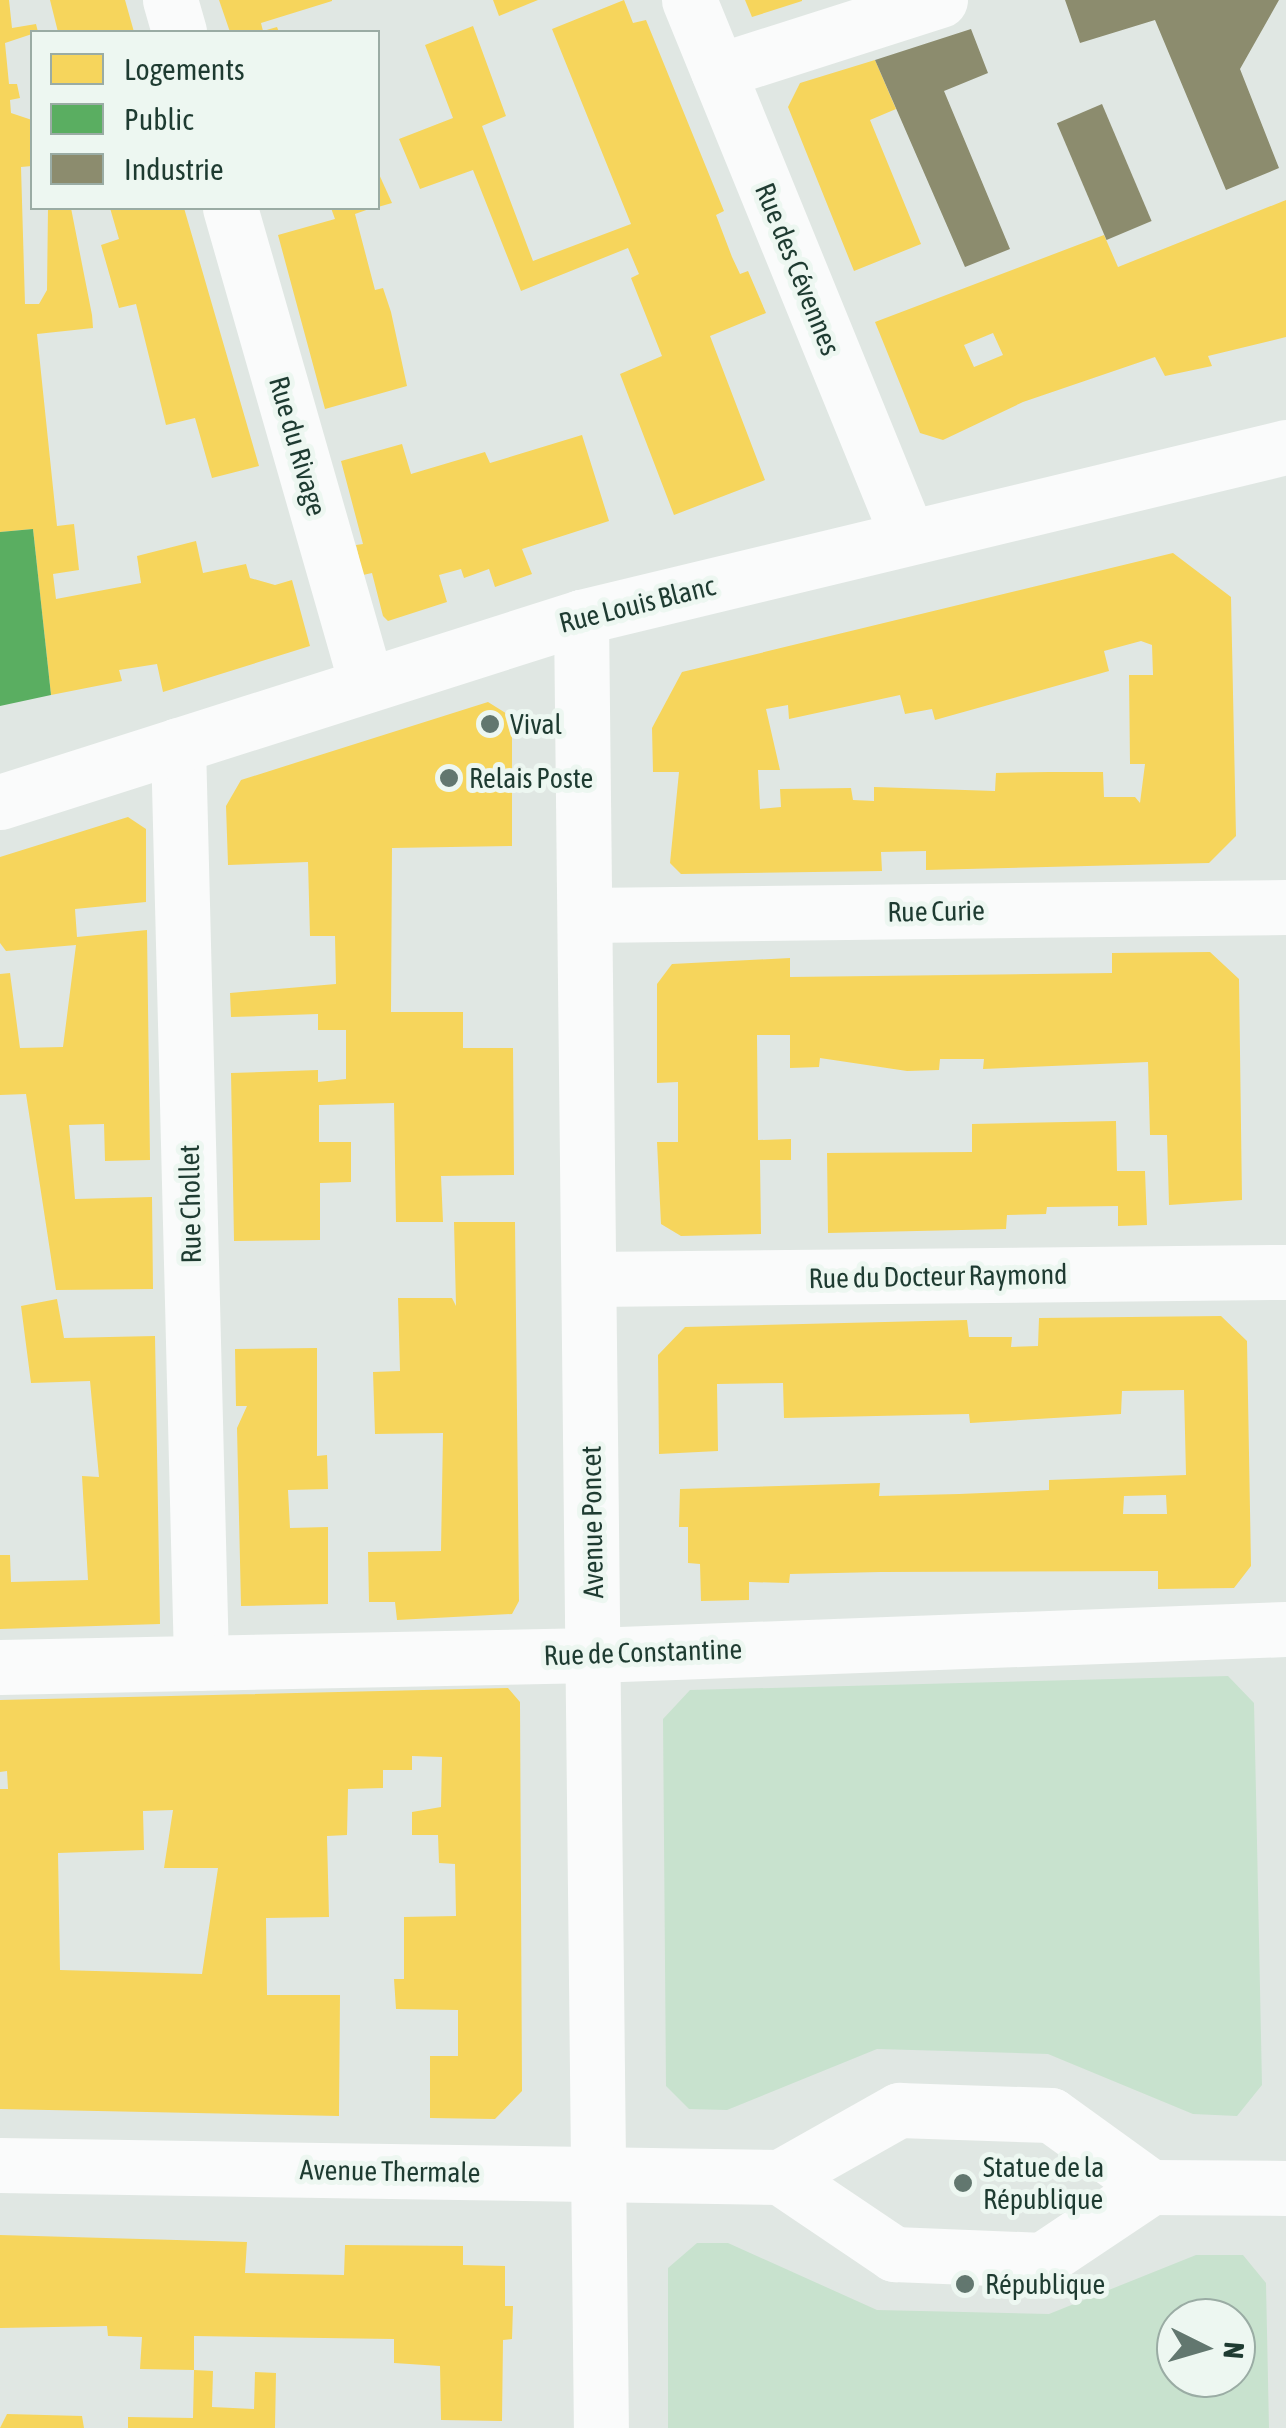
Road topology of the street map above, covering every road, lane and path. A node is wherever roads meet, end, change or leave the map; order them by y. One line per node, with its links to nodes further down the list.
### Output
1 (170, 0): 4 (street)
2 (689, 0): 5 (street, Rue des Cévennes)
3 (940, 0): 5 (street)
4 (179, 30)
5 (718, 71): 8 (street, Rue des Cévennes)
6 (231, 210): 10 (street, Rue du Rivage)
7 (1286, 447): 8 (street, Rue Louis Blanc)
8 (908, 537): 9 (street, Rue Louis Blanc)
9 (581, 617): 10 (street, Rue Louis Blanc); 14 (street, Avenue Poncet)
10 (367, 685): 11 (street, Rue Louis Blanc)
11 (178, 745): 12 (street, Rue Louis Blanc); 19 (street, Rue Chollet)
12 (0, 802)
13 (1286, 907): 14 (street, Rue Curie)
14 (585, 914): 16 (street, Avenue Poncet)
15 (1286, 1272): 16 (street, Rue du Docteur Raymond)
16 (590, 1279): 18 (street, Avenue Poncet)
17 (1286, 1629): 18 (street, Rue de Constantine)
18 (594, 1655): 19 (street, Rue de Constantine); 22 (street, Avenue Poncet)
19 (201, 1663): 20 (street, Rue de Constantine)
20 (0, 1668)
21 (0, 2165): 22 (street, Avenue Thermale)
22 (600, 2176): 23 (street, Avenue Thermale); 26 (street, Avenue Poncet)
23 (780, 2177): 24 (street, Avenue Thermale); 24 (street)
24 (1151, 2187): 25 (street)
25 (1286, 2188)
26 (601, 2428)

